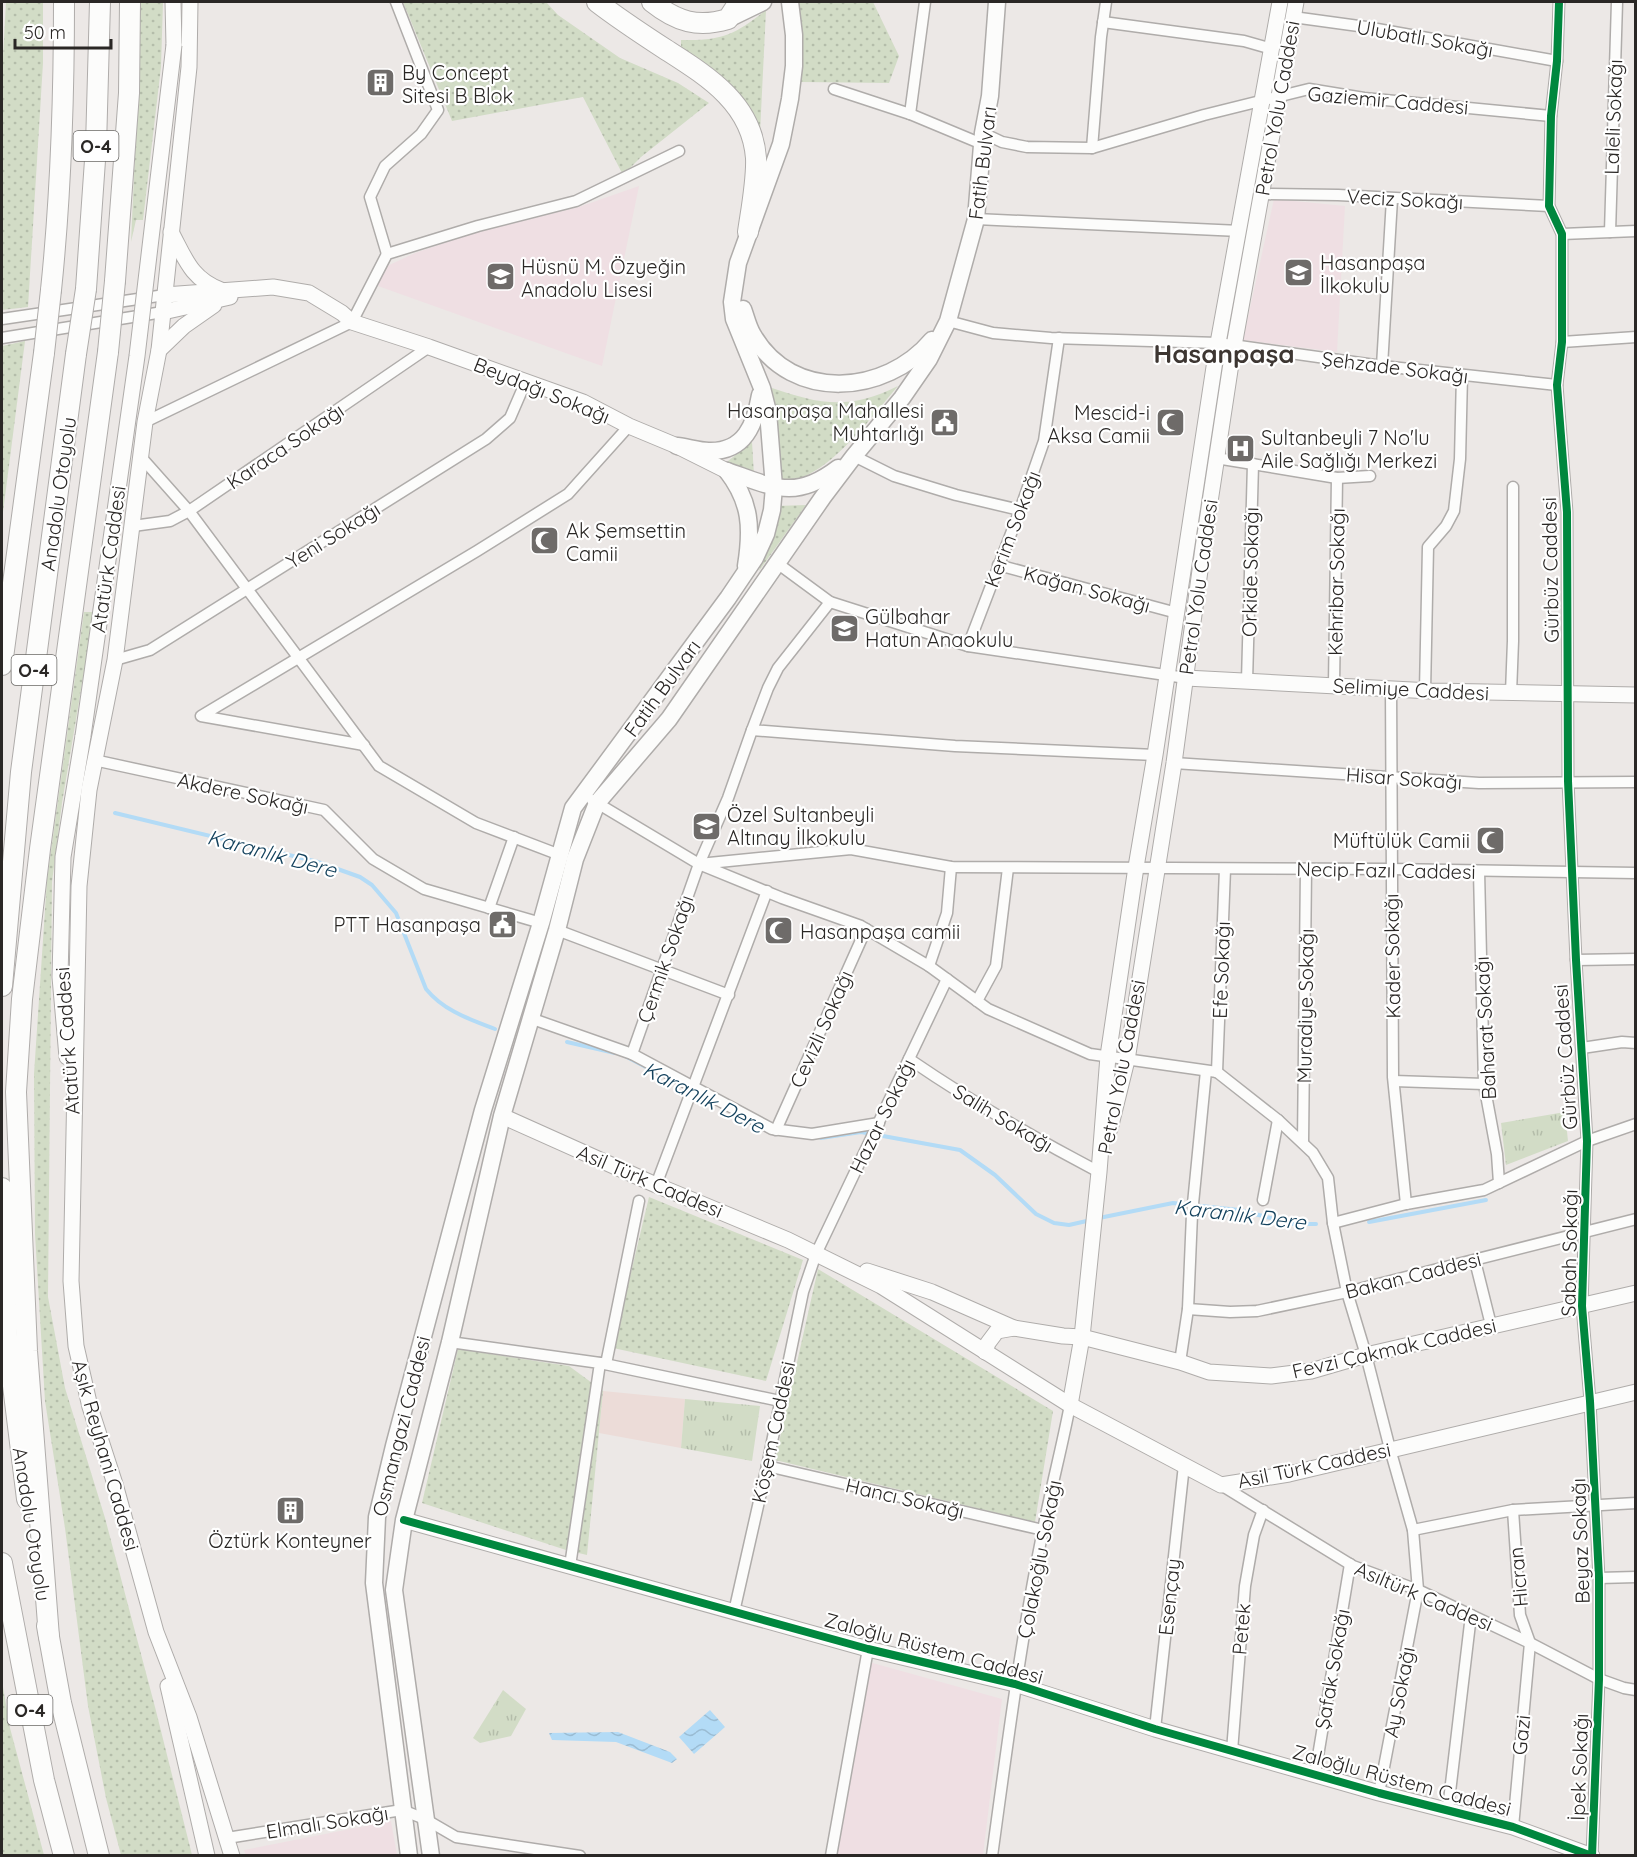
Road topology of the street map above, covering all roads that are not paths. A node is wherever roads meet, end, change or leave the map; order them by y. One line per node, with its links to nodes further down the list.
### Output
1 (59, 2): 27 (highway)
2 (64, 2): 27 (highway, Anadolu Otoyolu / O-4)
3 (100, 2): 129 (highway, Anadolu Otoyolu / O-4, bridge)
4 (130, 2): 202 (highway, bridge)
5 (173, 2): 149 (main road, Atatürk Caddesi, bridge)
6 (190, 2): 39 (main road, Atatürk Caddesi)
7 (396, 2): 43 (street)
8 (597, 2): 40 (highway)
9 (652, 2): 20 (highway)
10 (739, 2): 20 (highway)
11 (763, 2): 20 (main road)
12 (790, 2): 40 (main road, Fatih Bulvarı)
13 (925, 2): 28 (street)
14 (997, 2): 30 (main road, Fatih Bulvarı)
15 (1106, 2): 21 (street)
16 (1280, 2): 22 (main road, Petrol Yolu Caddesi)
17 (1559, 2): 23 (street, Gürbüz Caddesi)
18 (1617, 2): 41 (street, Laleli Sokağı)
19 (1294, 9): 23 (street, Ulubatlı Sokağı); 25 (main road, Petrol Yolu Caddesi)
20 (728, 19)
21 (1103, 22): 22 (street); 31 (street)
22 (1272, 49): 26 (main road, Petrol Yolu Caddesi)
23 (1557, 61): 29 (street, Gürbüz Caddesi)
24 (834, 89): 28 (street, Gaziemir Caddesi)
25 (1279, 96): 26 (street, Gaziemir Caddesi); 29 (street, Gaziemir Caddesi); 33 (main road, Petrol Yolu Caddesi)
26 (1262, 102): 31 (street, Gaziemir Caddesi); 37 (main road, Petrol Yolu Caddesi)
27 (64, 104): 87 (highway, Anadolu Otoyolu / O-4, bridge)
28 (910, 114): 30 (street, Gaziemir Caddesi)
29 (1551, 116): 35 (street, Gürbüz Caddesi)
30 (982, 139): 31 (street, Gaziemir Caddesi); 36 (main road, Fatih Bulvarı)
31 (1092, 148)
32 (679, 152): 43 (street)
33 (1262, 194): 34 (street, Veciz Sokağı); 55 (main road, Petrol Yolu Caddesi)
34 (1392, 199): 35 (street, Veciz Sokağı); 58 (street)
35 (1549, 206): 42 (street, Gürbüz Caddesi)
36 (976, 219): 37 (street); 49 (main road, Fatih Bulvarı)
37 (1240, 231): 55 (main road, Petrol Yolu Caddesi)
38 (1635, 231): 41 (street)
39 (171, 232): 45 (main road, Atatürk Caddesi); 46 (main road)
40 (748, 232): 44 (main road, Fatih Bulvarı)
41 (1610, 232): 42 (street)
42 (1562, 234): 54 (street, Gürbüz Caddesi)
43 (387, 254): 50 (street)
44 (738, 263): 49 (main road, Fatih Bulvarı); 62 (main road, Fatih Bulvarı)
45 (165, 295): 46 (main road); 47 (main road, Atatürk Caddesi); 48 (street)
46 (221, 295): 47 (main road); 50 (main road, Beydağı Sokağı); 57 (main road)
47 (163, 312): 52 (street); 57 (main road, Atatürk Caddesi)
48 (2, 319)
49 (948, 321): 53 (street, Şehzade Sokağı); 66 (main road, Fatih Bulvarı)
50 (352, 322): 56 (main road, Beydağı Sokağı); 63 (street)
51 (1635, 337): 54 (street)
52 (2, 338)
53 (1059, 338): 55 (street, Şehzade Sokağı); 75 (street, Kerim Sokağı)
54 (1562, 342): 61 (street, Gürbüz Caddesi)
55 (1226, 344): 58 (street, Şehzade Sokağı); 68 (main road, Petrol Yolu Caddesi); 83 (main road, Petrol Yolu Caddesi)
56 (429, 347): 60 (main road, Beydağı Sokağı); 76 (street, Karaca Sokağı)
57 (159, 350): 63 (main road, Atatürk Caddesi)
58 (1382, 366): 59 (street, Şehzade Sokağı)
59 (1462, 375): 61 (street, Şehzade Sokağı); 93 (street)
60 (526, 381): 64 (main road, Beydağı Sokağı); 81 (street, Yeni Sokağı)
61 (1557, 384): 96 (street, Gürbüz Caddesi)
62 (762, 388): 65 (main road); 73 (main road, Fatih Bulvarı)
63 (146, 422): 67 (main road, Atatürk Caddesi)
64 (629, 426): 65 (main road, Beydağı Sokağı); 85 (street)
65 (677, 446): 70 (main road, Beydağı Sokağı)
66 (854, 456): 73 (main road); 75 (street); 78 (main road, Fatih Bulvarı)
67 (141, 457): 76 (street); 77 (main road, Atatürk Caddesi)
68 (1216, 458): 69 (street); 89 (main road, Petrol Yolu Caddesi)
69 (1253, 464): 72 (street); 90 (street, Orkide Sokağı)
70 (727, 471): 73 (main road); 80 (main road)
71 (1370, 476): 72 (street)
72 (1337, 478): 91 (street, Kehribar Sokağı)
73 (774, 487): 80 (main road, Fatih Bulvarı)
74 (1513, 488): 94 (street)
75 (1020, 510): 79 (street, Kerim Sokağı)
76 (189, 511): 77 (street, Karaca Sokağı); 81 (street)
77 (133, 526): 86 (main road, Atatürk Caddesi)
78 (777, 563): 82 (street); 105 (main road, Fatih Bulvarı)
79 (998, 565): 83 (street, Kağan Sokağı); 84 (street, Kerim Sokağı)
80 (745, 573): 105 (main road, Fatih Bulvarı)
81 (247, 588): 85 (street); 86 (street, Yeni Sokağı)
82 (830, 602): 84 (street); 97 (street, Çermik Sokağı)
83 (1177, 613): 88 (main road, Petrol Yolu Caddesi)
84 (968, 646): 88 (street)
85 (298, 656): 98 (street); 98 (street)
86 (115, 660): 100 (main road, Atatürk Caddesi)
87 (2, 665)
88 (1166, 676): 89 (street); 99 (main road, Petrol Yolu Caddesi)
89 (1186, 678): 90 (main road, Selimiye Caddesi); 101 (main road, Petrol Yolu Caddesi)
90 (1247, 681): 91 (main road, Selimiye Caddesi)
91 (1334, 685): 92 (main road, Selimiye Caddesi)
92 (1391, 688): 93 (main road, Selimiye Caddesi); 102 (street, Kader Sokağı)
93 (1425, 691): 94 (main road, Selimiye Caddesi)
94 (1511, 693): 96 (main road, Selimiye Caddesi)
95 (1635, 694): 96 (main road, Selimiye Caddesi)
96 (1568, 695): 103 (street, Gürbüz Caddesi)
97 (752, 730): 99 (street); 108 (street, Çermik Sokağı)
98 (364, 745): 106 (street)
99 (1155, 755): 110 (main road, Petrol Yolu Caddesi)
100 (94, 760): 120 (street, Akdere Sokağı); 149 (main road, Atatürk Caddesi)
101 (1174, 763): 102 (street, Hisar Sokağı); 112 (main road, Petrol Yolu Caddesi)
102 (1391, 777): 103 (street, Hisar Sokağı); 115 (street, Kader Sokağı)
103 (1568, 781): 104 (street, Hisar Sokağı); 117 (street, Gürbüz Caddesi)
104 (1635, 782)
105 (590, 798): 107 (main road, Fatih Bulvarı); 108 (street)
106 (514, 837): 107 (street); 120 (street)
107 (567, 857): 121 (main road, Fatih Bulvarı); 123 (main road, Fatih Bulvarı)
108 (699, 864): 109 (street, Necip Fazıl Caddesi); 119 (street); 127 (street, Çermik Sokağı)
109 (951, 867): 111 (street, Necip Fazıl Caddesi); 126 (street)
110 (1136, 867): 111 (street, Necip Fazıl Caddesi); 112 (street, Necip Fazıl Caddesi); 136 (main road, Petrol Yolu Caddesi)
111 (1008, 868): 131 (street)
112 (1156, 868): 113 (street, Necip Fazıl Caddesi); 138 (main road, Petrol Yolu Caddesi)
113 (1225, 868): 114 (street, Necip Fazıl Caddesi); 139 (street, Efe Sokağı)
114 (1306, 869): 115 (street, Necip Fazıl Caddesi); 151 (street, Muradiye Sokağı)
115 (1391, 869): 116 (street, Necip Fazıl Caddesi); 140 (street, Kader Sokağı)
116 (1479, 871): 117 (street, Necip Fazıl Caddesi); 141 (street, Baharat Sokağı)
117 (1572, 872): 118 (street, Necip Fazıl Caddesi); 125 (street, Gürbüz Caddesi)
118 (1635, 873)
119 (767, 891): 122 (street); 130 (street)
120 (489, 908): 121 (street, Akdere Sokağı)
121 (541, 923): 123 (main road); 143 (main road, Fatih Bulvarı)
122 (866, 929): 126 (street); 148 (street, Cevizli Sokağı)
123 (557, 930): 127 (street); 132 (main road, Fatih Bulvarı)
124 (1635, 959): 125 (street)
125 (1576, 960): 134 (street, Gürbüz Caddesi)
126 (929, 966): 128 (street)
127 (661, 969): 130 (street); 135 (street, Çermik Sokağı)
128 (947, 979): 131 (street); 137 (street, Hazar Sokağı)
129 (2, 986)
130 (729, 995): 142 (street)
131 (977, 1001): 136 (street)
132 (530, 1018): 135 (street); 144 (main road, Fatih Bulvarı)
133 (1635, 1043): 134 (street)
134 (1582, 1048): 150 (street, Gürbüz Caddesi)
135 (632, 1054): 142 (street)
136 (1108, 1056): 138 (street); 152 (main road, Petrol Yolu Caddesi)
137 (909, 1059): 147 (street, Hazar Sokağı); 152 (street, Salih Sokağı)
138 (1126, 1060): 139 (street); 152 (main road, Petrol Yolu Caddesi)
139 (1211, 1072): 145 (street, Ay Sokağı); 167 (street, Efe Sokağı)
140 (1394, 1081): 141 (street); 158 (street, Kader Sokağı)
141 (1484, 1084): 153 (street, Baharat Sokağı)
142 (694, 1087): 148 (street); 154 (street)
143 (483, 1110): 144 (main road, Asil Türk Caddesi); 213 (main road, Osmangazi Caddesi)
144 (502, 1116): 154 (main road, Asil Türk Caddesi); 173 (main road, Osmangazi Caddesi)
145 (1278, 1120): 151 (street, Ay Sokağı); 156 (street)
146 (1635, 1124): 150 (street)
147 (878, 1125): 148 (street); 162 (street, Hazar Sokağı)
148 (776, 1130)
149 (74, 1131): 201 (main road, Aşık Reyhani Caddesi)
150 (1587, 1142): 153 (street); 161 (street, Sabah Sokağı)
151 (1303, 1143): 160 (street, Ay Sokağı)
152 (1099, 1172): 168 (main road, Petrol Yolu Caddesi)
153 (1499, 1184): 158 (street)
154 (656, 1185): 162 (main road, Asil Türk Caddesi)
155 (2, 1188): 202 (highway, Anadolu Otoyolu / O-4)
156 (1263, 1200)
157 (639, 1201): 177 (street)
158 (1406, 1204): 160 (street)
159 (1635, 1220): 161 (street, Bakan Caddesi)
160 (1333, 1223): 164 (street, Ay Sokağı)
161 (1585, 1232): 163 (street, Bakan Caddesi); 166 (street, Sabah Sokağı)
162 (816, 1254): 170 (main road, Asil Türk Caddesi); 174 (main road, Asil Türk Caddesi); 179 (street, Köşem Caddesi)
163 (1474, 1260): 164 (street, Bakan Caddesi); 169 (street)
164 (1347, 1292): 167 (street, Bakan Caddesi); 175 (street, Ay Sokağı)
165 (1635, 1293): 166 (main road, Fevzi Çakmak Caddesi)
166 (1582, 1306): 169 (main road, Fevzi Çakmak Caddesi); 180 (street, Sabah Sokağı)
167 (1188, 1309): 176 (street, Efe Sokağı)
168 (1084, 1315): 171 (main road); 172 (main road, Petrol Yolu Caddesi)
169 (1491, 1325): 175 (main road, Fevzi Çakmak Caddesi)
170 (1014, 1328): 171 (main road, Asil Türk Caddesi); 174 (main road)
171 (1063, 1336): 172 (main road, Asil Türk Caddesi)
172 (1082, 1337): 176 (main road, Fevzi Çakmak Caddesi); 181 (main road, Petrol Yolu Caddesi)
173 (450, 1342): 177 (street); 190 (main road, Osmangazi Caddesi)
174 (986, 1352): 181 (main road, Asil Türk Caddesi)
175 (1366, 1355): 176 (main road, Fevzi Çakmak Caddesi); 182 (street, Ay Sokağı)
176 (1180, 1362)
177 (603, 1364): 179 (street); 195 (street)
178 (1635, 1392): 180 (main road, Asil Türk Caddesi)
179 (780, 1401): 184 (street, Köşem Caddesi)
180 (1590, 1401): 182 (main road, Asil Türk Caddesi); 187 (street, Beyaz Sokağı)
181 (1070, 1405): 183 (main road, Asil Türk Caddesi); 191 (street, Çolakoğlu Sokağı)
182 (1390, 1449): 185 (main road, Asil Türk Caddesi); 192 (street, Ay Sokağı)
183 (1184, 1465): 185 (main road, Asil Türk Caddesi); 208 (street, Esençay)
184 (767, 1466): 191 (street, Hancı Sokağı); 199 (street, Köşem Caddesi)
185 (1221, 1485): 188 (street, Asıltürk Caddesi)
186 (1635, 1503): 187 (street)
187 (1597, 1504): 189 (street); 197 (street, Beyaz Sokağı)
188 (1263, 1510): 194 (street, Asıltürk Caddesi); 209 (street, Petek)
189 (1513, 1510): 192 (street); 203 (street, Hicran)
190 (404, 1520): 195 (main road, Zaloğlu Rüstem Caddesi); 214 (main road, Osmangazi Caddesi)
191 (1043, 1530): 206 (street, Çolakoğlu Sokağı)
192 (1413, 1530): 198 (street, Ay Sokağı)
193 (2, 1563): 217 (highway, Anadolu Otoyolu / O-4)
194 (1350, 1564): 198 (street, Asıltürk Caddesi); 210 (street, Şafak Sokağı)
195 (570, 1566): 199 (main road, Zaloğlu Rüstem Caddesi)
196 (1635, 1577): 197 (street)
197 (1599, 1578): 205 (street, Beyaz Sokağı)
198 (1418, 1590): 200 (street, Asıltürk Caddesi); 211 (street, Ay Sokağı)
199 (734, 1612): 204 (main road, Zaloğlu Rüstem Caddesi)
200 (1472, 1615): 203 (street, Asıltürk Caddesi); 212 (street)
201 (156, 1632): 216 (main road, Aşık Reyhani Caddesi); 219 (main road, Aşık Reyhani Caddesi)
202 (49, 1637): 218 (highway, Anadolu Otoyolu / O-4)
203 (1530, 1643): 205 (street, Asıltürk Caddesi); 215 (street, Gazi)
204 (868, 1649): 206 (main road, Zaloğlu Rüstem Caddesi); 225 (street)
205 (1599, 1679): 207 (street, Asıltürk Caddesi); 227 (street, İpek Sokağı)
206 (1015, 1684): 208 (main road, Zaloğlu Rüstem Caddesi); 226 (street, Çolakoğlu Sokağı)
207 (1635, 1690)
208 (1155, 1729): 209 (main road, Zaloğlu Rüstem Caddesi)
209 (1232, 1750): 210 (main road, Zaloğlu Rüstem Caddesi)
210 (1315, 1774): 211 (main road, Zaloğlu Rüstem Caddesi)
211 (1379, 1793): 212 (main road, Zaloğlu Rüstem Caddesi)
212 (1448, 1809): 215 (main road, Zaloğlu Rüstem Caddesi)
213 (402, 1810): 214 (street, Elmalı Sokağı); 216 (street, Elmalı Sokağı); 221 (main road, Osmangazi Caddesi)
214 (425, 1819): 222 (main road, Osmangazi Caddesi); 223 (main road); 224 (street, Elmalı Sokağı)
215 (1513, 1827): 227 (main road, Zaloğlu Rüstem Caddesi)
216 (227, 1838): 220 (main road, Aşık Reyhani Caddesi)
217 (64, 1856)
218 (99, 1856)
219 (207, 1856)
220 (232, 1856)
221 (409, 1856)
222 (431, 1856)
223 (441, 1856)
224 (580, 1856)
225 (831, 1856)
226 (992, 1856)
227 (1592, 1856)

